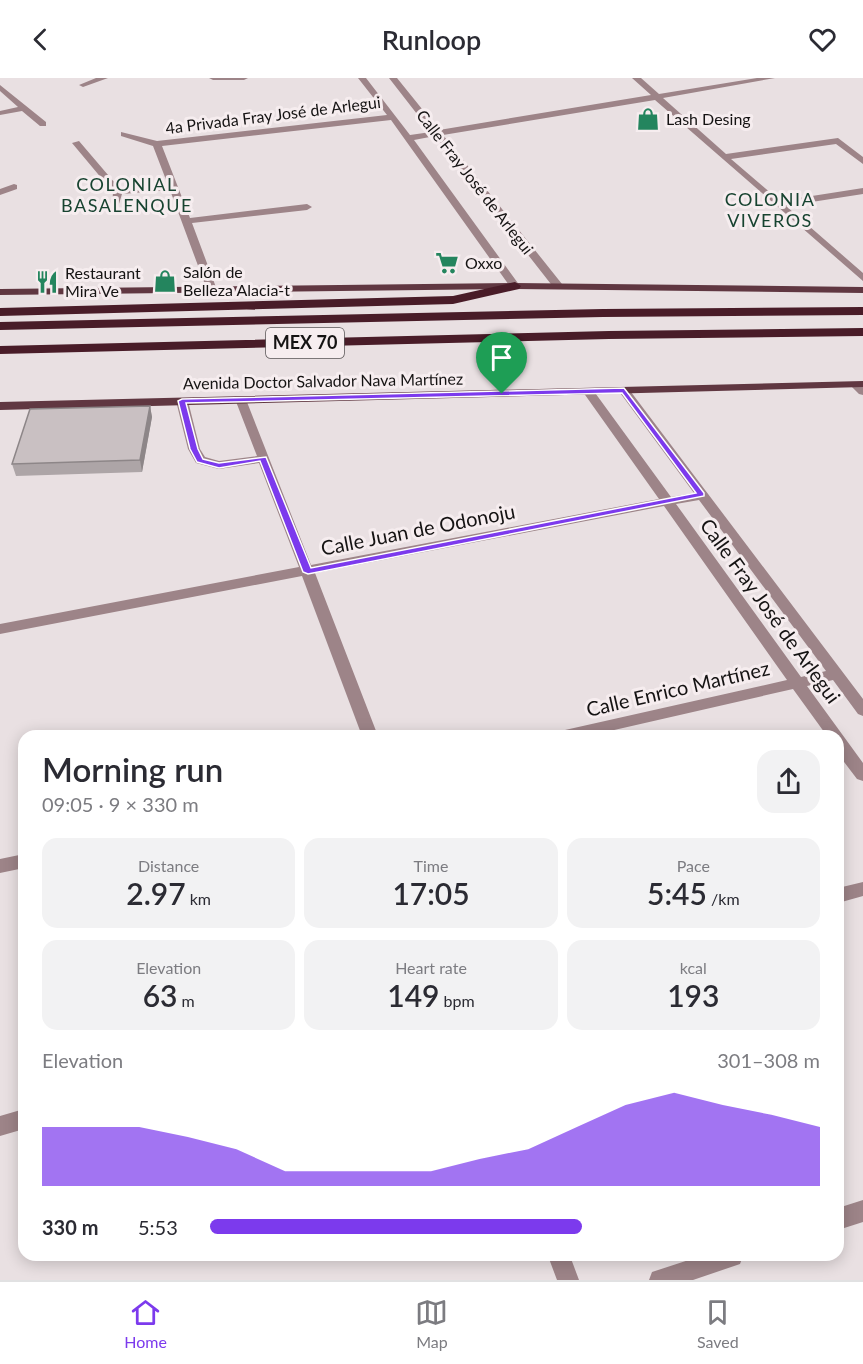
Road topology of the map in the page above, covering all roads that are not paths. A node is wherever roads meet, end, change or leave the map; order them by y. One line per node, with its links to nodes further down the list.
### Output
1 (104, 78): 8 (street)
2 (213, 78): 3 (street)
3 (244, 78)
4 (362, 78): 13 (street, Calle Fray José de Arlegui)
5 (393, 78): 15 (street, Calle Fray José de Arlegui)
6 (636, 78): 10 (street)
7 (771, 78): 10 (street)
8 (83, 85)
9 (0, 87): 11 (street)
10 (658, 96): 15 (street); 20 (street)
11 (23, 108): 12 (street); 14 (street)
12 (0, 113)
13 (393, 117): 17 (street, Calle Fray José de Arlegui); 19 (street, 4a Privada Fray José de Arlegui)
14 (43, 124)
15 (437, 133): 17 (street); 33 (street, Calle Fray José de Arlegui)
16 (124, 134): 19 (street)
17 (408, 138): 32 (street, Calle Fray José de Arlegui)
18 (76, 143): 26 (street)
19 (157, 144): 22 (street)
20 (724, 157): 21 (street); 27 (street)
21 (863, 161)
22 (173, 187): 26 (street); 30 (street)
23 (15, 188): 25 (street)
24 (863, 191): 27 (street)
25 (0, 192)
26 (118, 192): 28 (street)
27 (778, 204): 31 (street)
28 (115, 205)
29 (307, 207): 30 (street)
30 (186, 221): 34 (street)
31 (863, 278)
32 (515, 286): 33 (main road); 34 (main road); 38 (highway)
33 (558, 286): 35 (main road)
34 (212, 290): 36 (main road)
35 (863, 290)
36 (0, 292)
37 (863, 311): 39 (highway, MEX 70)
38 (0, 312)
39 (0, 326)
40 (863, 332): 41 (highway, Avenida Doctor Salvador Nava Martínez / MEX 70)
41 (78, 348): 42 (highway, Avenida Doctor Salvador Nava Martínez / MEX 70); 43 (highway)
42 (0, 350)
43 (0, 356)
44 (860, 387): 45 (main road, Avenida Doctor Salvador Nava Martínez)
45 (624, 390): 46 (main road, Avenida Doctor Salvador Nava Martínez); 51 (street, Calle Fray José de Arlegui)
46 (589, 392): 47 (main road, Avenida Doctor Salvador Nava Martínez); 52 (street, Calle Fray José de Arlegui)
47 (241, 399): 48 (main road, Avenida Doctor Salvador Nava Martínez); 50 (street)
48 (182, 401): 49 (main road, Avenida Doctor Salvador Nava Martínez); 50 (street)
49 (0, 406)
50 (263, 459): 53 (street)
51 (702, 495): 52 (street, Calle Juan de Odonoju); 55 (street, Calle Fray José de Arlegui)
52 (665, 501): 53 (street, Calle Juan de Odonoju); 56 (street, Calle Fray José de Arlegui)
53 (308, 572): 54 (street, Calle Juan de Odonoju); 58 (street)
54 (0, 629)
55 (836, 674): 56 (street, Calle Enrico Martínez); 57 (street, Calle Fray José de Arlegui)
56 (797, 683): 59 (street, Calle Enrico Martínez); 60 (street, Calle Fray José de Arlegui)
57 (863, 710)
58 (368, 730)
59 (591, 730)
60 (831, 730)
61 (844, 749): 62 (street)
62 (863, 775)
63 (18, 862): 64 (street)
64 (0, 866)
65 (863, 890): 66 (street)
66 (844, 895)
67 (18, 1121): 68 (street)
68 (0, 1126)
69 (863, 1211): 70 (street)
70 (844, 1217)
71 (561, 1261): 73 (street)
72 (717, 1261): 74 (street)
73 (568, 1280)
74 (660, 1280)

